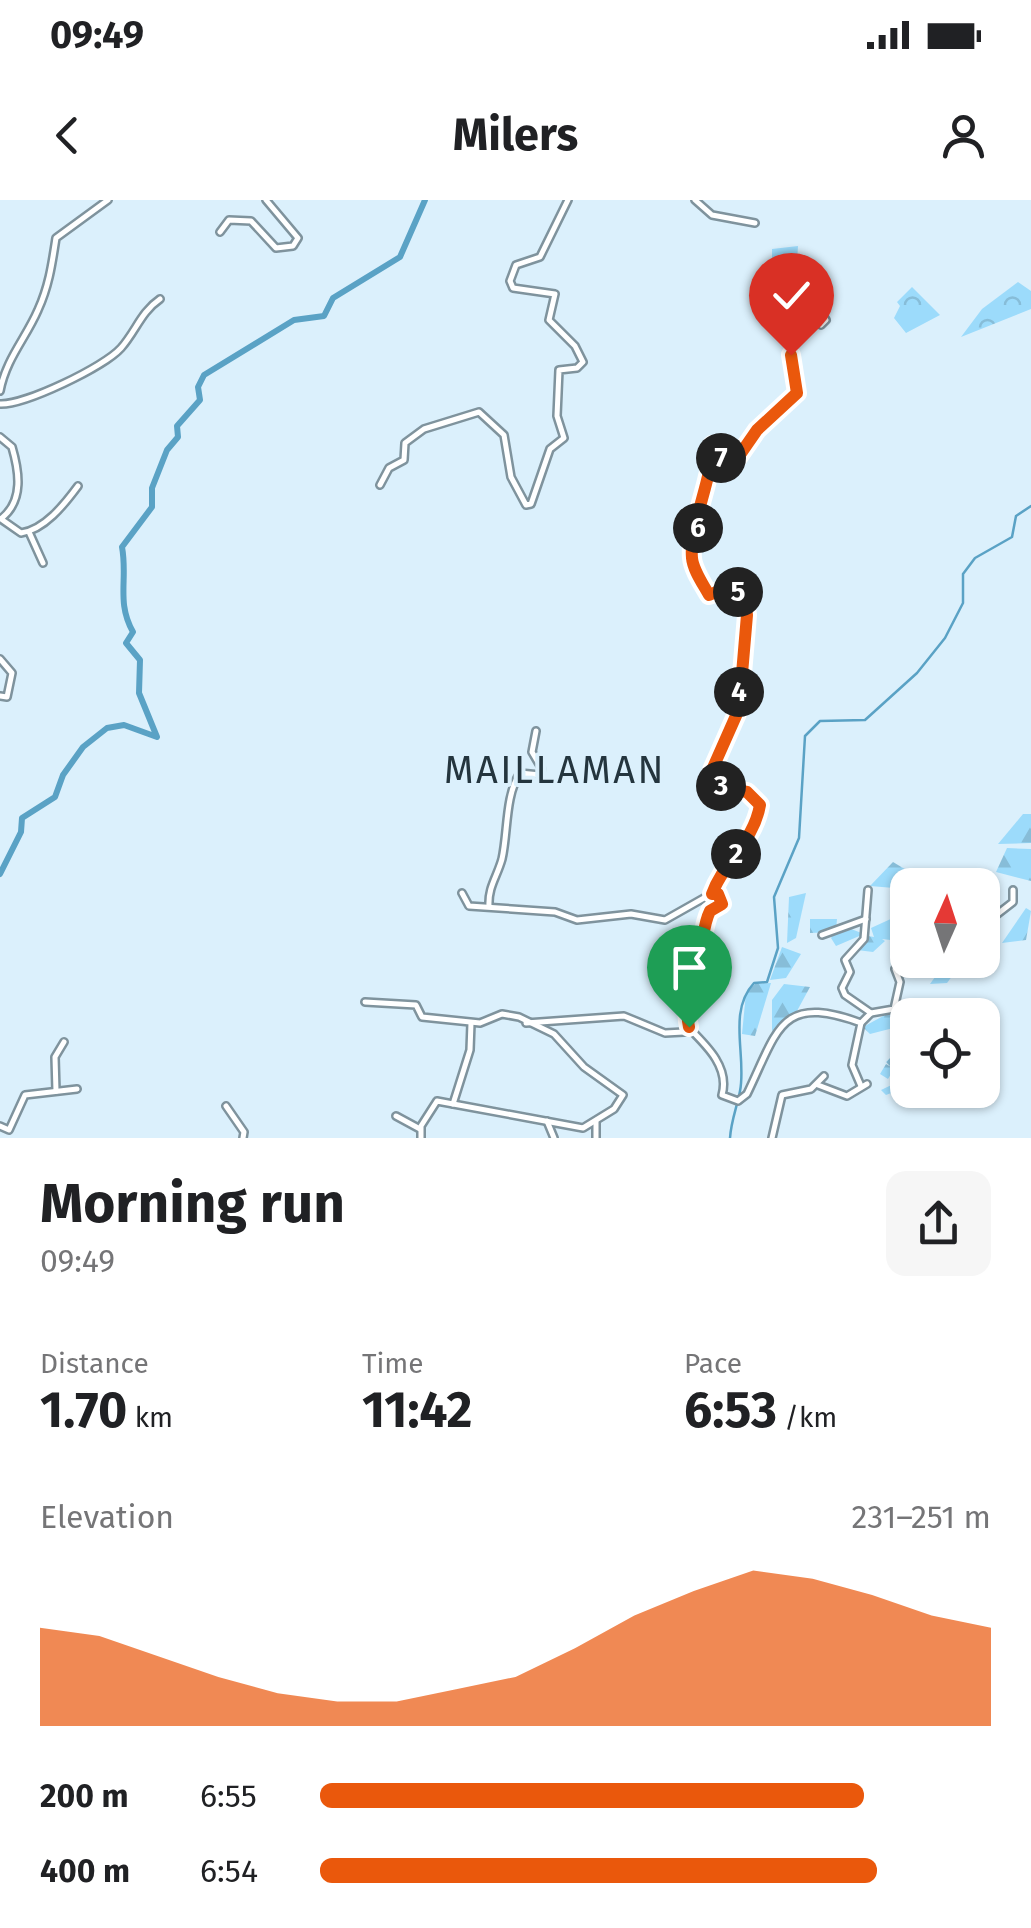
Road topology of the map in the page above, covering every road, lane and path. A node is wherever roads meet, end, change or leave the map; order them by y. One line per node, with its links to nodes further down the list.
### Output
1 (108, 200): 9 (street)
2 (266, 200): 6 (street)
3 (568, 200): 13 (street)
4 (694, 200): 5 (street)
5 (754, 223)
6 (220, 232)
7 (807, 290): 24 (street)
8 (160, 299): 11 (street)
9 (1, 375): 10 (street)
10 (0, 390)
11 (0, 404)
12 (0, 437): 15 (street)
13 (380, 485)
14 (78, 486): 16 (street)
15 (1, 519): 16 (street)
16 (30, 532): 17 (street)
17 (43, 563)
18 (0, 660): 19 (street)
19 (0, 696)
20 (536, 732): 25 (street)
21 (868, 890): 27 (street)
22 (1013, 890): 26 (street)
23 (462, 893): 25 (street)
24 (712, 894): 25 (street); 35 (street)
25 (489, 906)
26 (1000, 912)
27 (866, 919): 28 (street); 31 (street)
28 (822, 935)
29 (898, 978): 31 (street)
30 (364, 1002): 32 (street)
31 (871, 1014): 34 (street)
32 (471, 1023): 33 (street); 41 (street)
33 (526, 1023): 35 (street); 45 (street)
34 (861, 1023): 35 (street); 38 (street)
35 (687, 1026)
36 (64, 1042): 40 (street)
37 (824, 1076): 38 (street)
38 (818, 1084): 52 (street)
39 (77, 1089): 40 (street)
40 (56, 1091): 46 (street)
41 (453, 1104): 44 (street); 47 (street)
42 (226, 1106): 48 (street)
43 (396, 1116): 47 (street)
44 (547, 1121): 45 (street); 50 (street)
45 (593, 1124): 51 (street)
46 (0, 1126)
47 (420, 1129): 49 (street)
48 (243, 1138)
49 (420, 1138)
50 (554, 1138)
51 (596, 1138)
52 (772, 1138)

